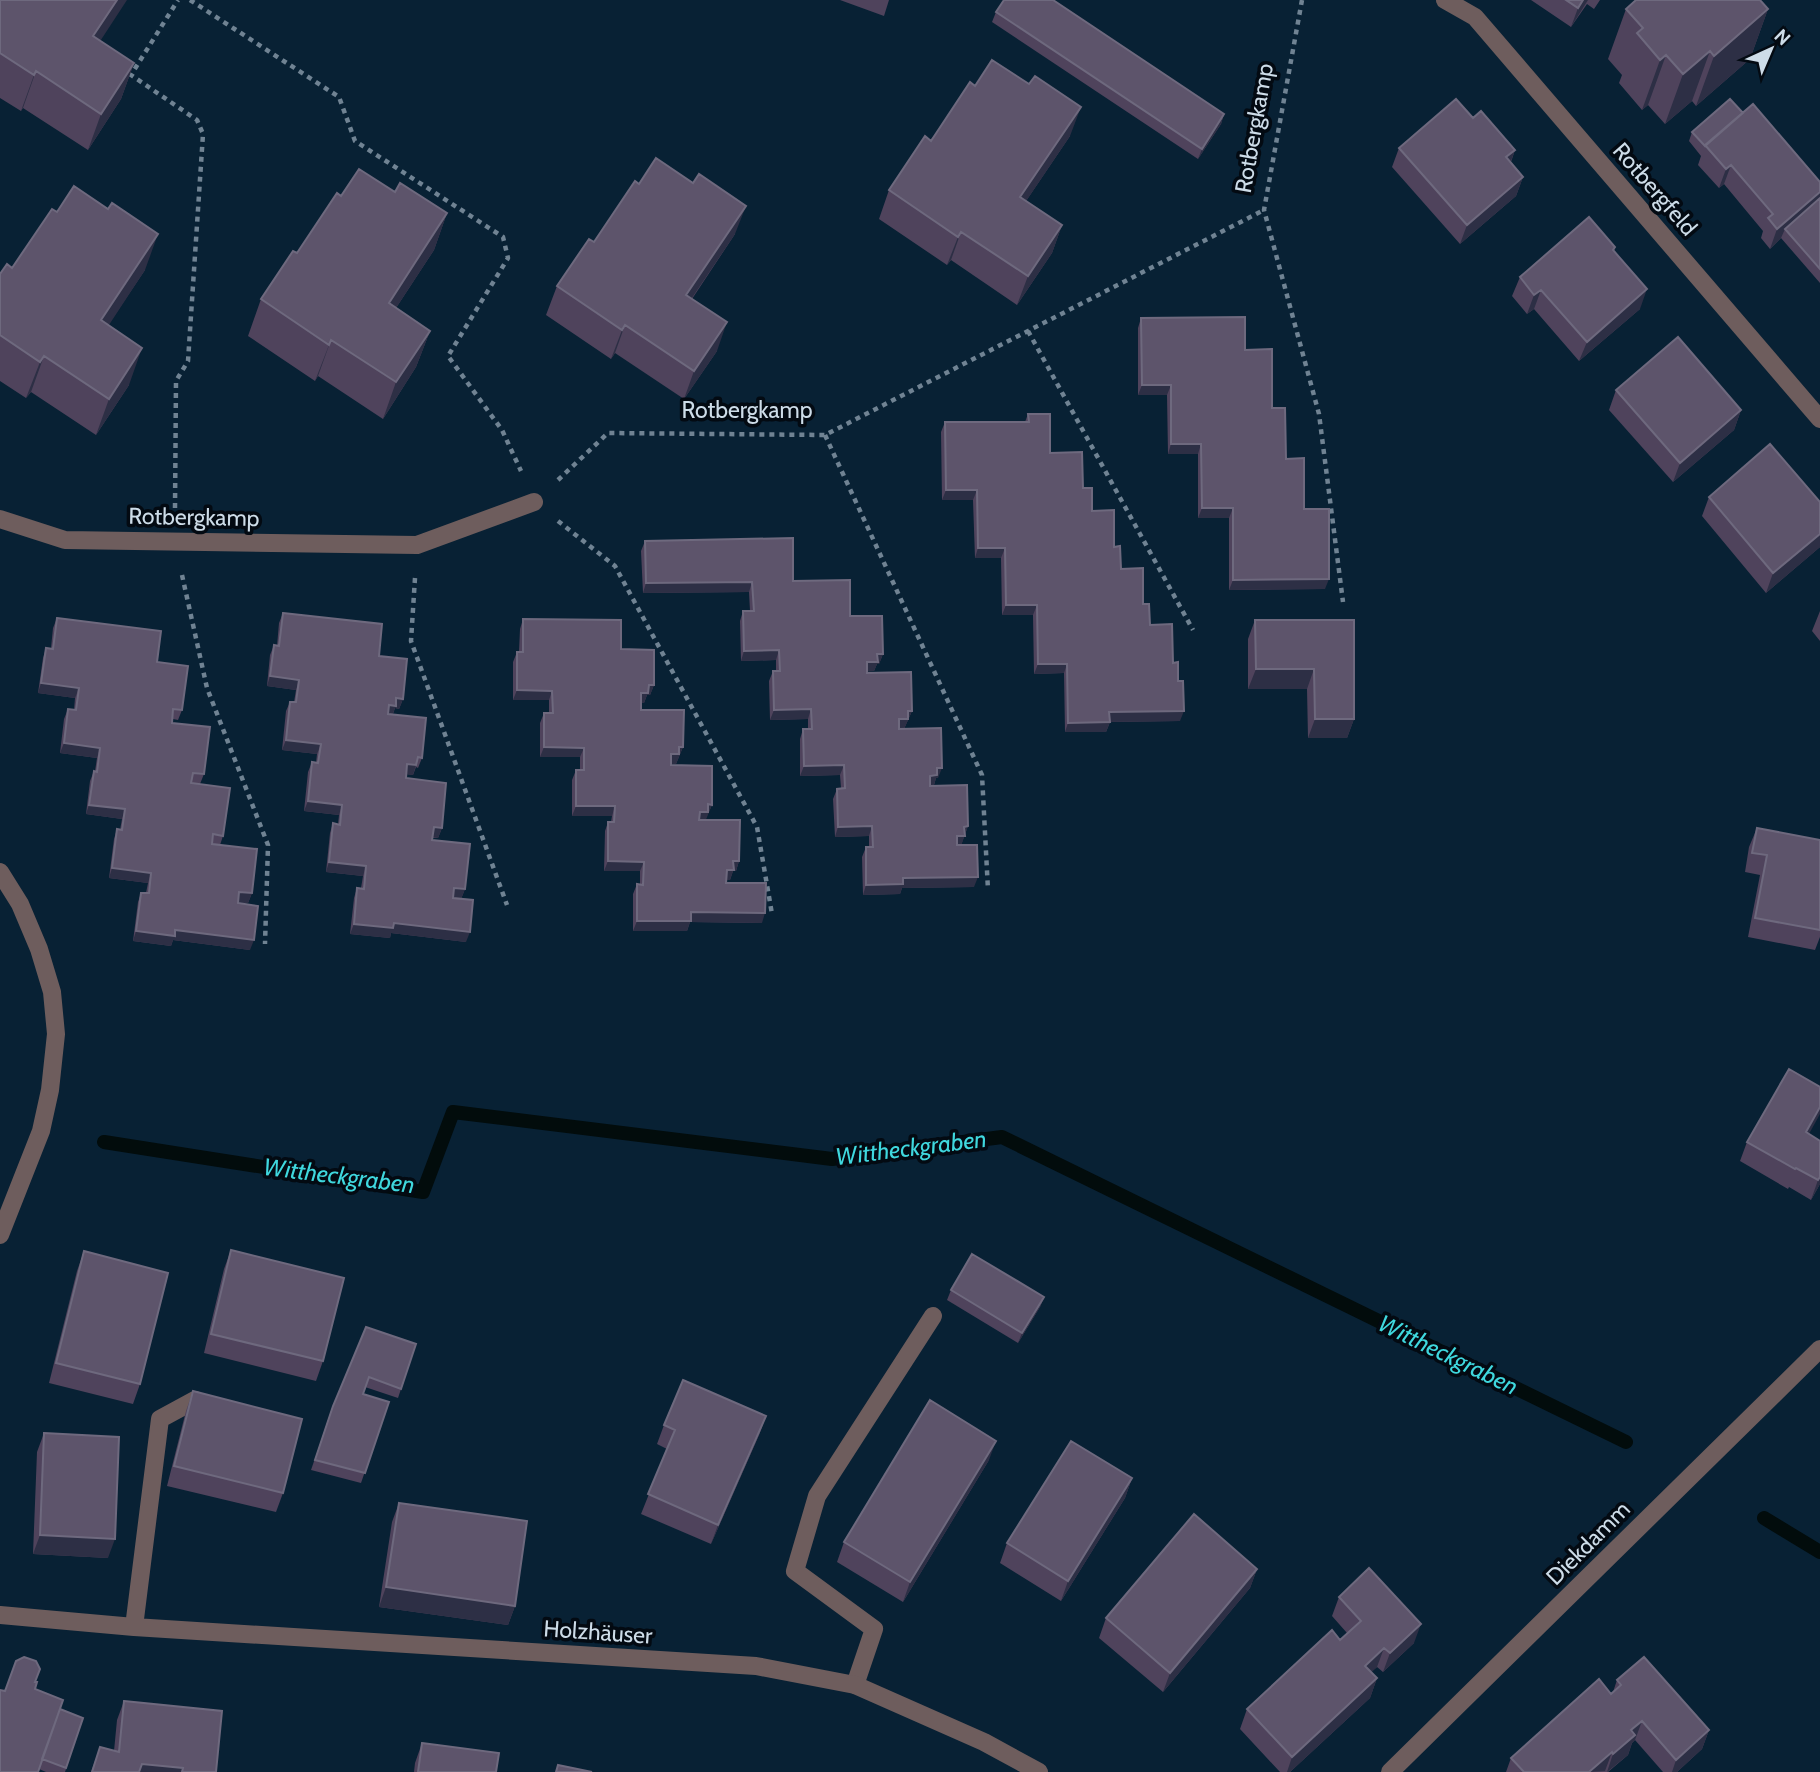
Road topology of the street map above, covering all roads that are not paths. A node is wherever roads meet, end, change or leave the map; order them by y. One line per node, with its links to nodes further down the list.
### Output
1 (1445, 0): 2 (street, Rotbergfeld)
2 (1820, 419)
3 (534, 502): 4 (street, Rotbergkamp)
4 (0, 519)
5 (0, 872): 6 (street)
6 (0, 1235)
7 (933, 1317): 12 (street)
8 (1820, 1349): 14 (street, Diekdamm)
9 (195, 1400): 11 (street)
10 (0, 1615): 11 (street, Holzhäuser)
11 (134, 1627): 12 (street, Holzhäuser)
12 (855, 1685): 13 (street, Holzhäuser)
13 (1039, 1772)
14 (1390, 1772)

